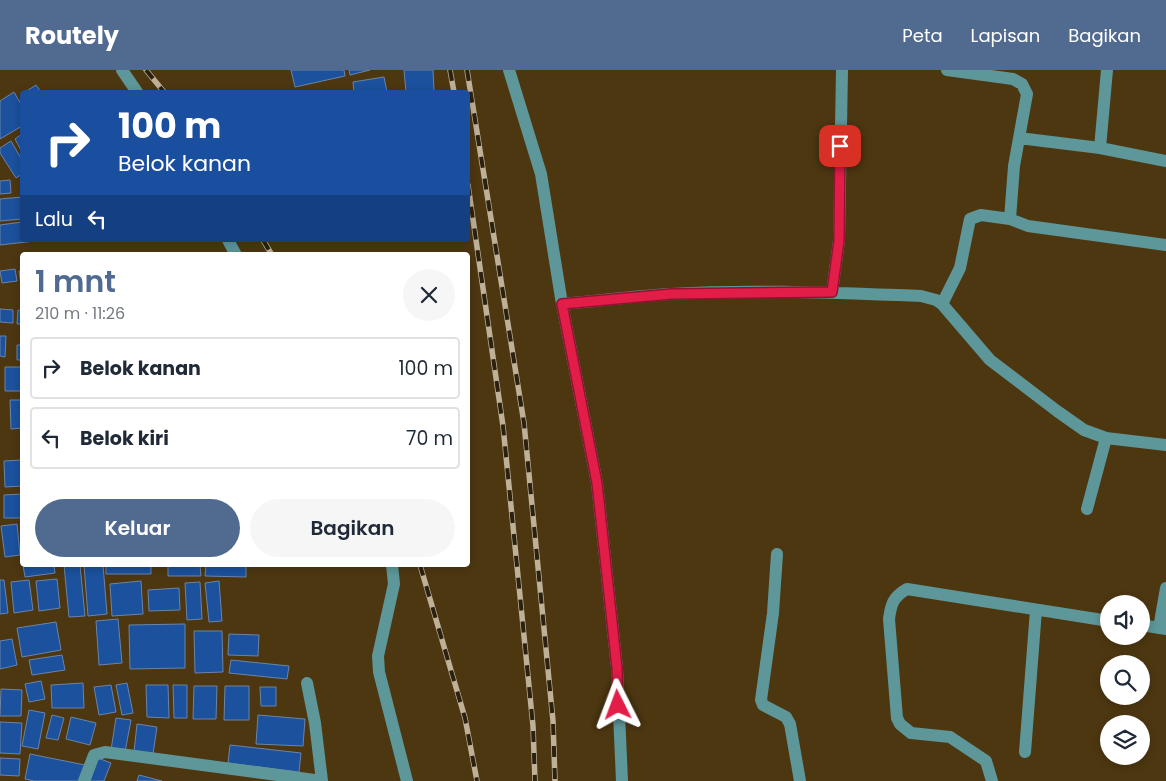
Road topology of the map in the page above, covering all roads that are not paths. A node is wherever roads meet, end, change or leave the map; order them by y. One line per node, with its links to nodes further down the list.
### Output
1 (122, 70): 6 (street)
2 (509, 70): 13 (street)
3 (842, 70): 12 (street)
4 (947, 70): 7 (street)
5 (1107, 70): 8 (street)
6 (136, 90)
7 (1019, 138): 8 (street); 10 (street)
8 (1100, 148): 9 (street)
9 (1166, 161)
10 (1010, 219): 11 (street); 14 (street)
11 (1166, 245)
12 (832, 292): 13 (street); 14 (street)
13 (562, 304): 30 (street)
14 (942, 304): 15 (street)
15 (1106, 438): 16 (street); 17 (street)
16 (1166, 445)
17 (1087, 510)
18 (777, 554): 31 (street)
19 (392, 567): 29 (street)
20 (1166, 588): 24 (street)
21 (1036, 610): 22 (street); 26 (street); 32 (street)
22 (1100, 619)
23 (1150, 626): 24 (street)
24 (1163, 628)
25 (307, 683): 28 (street)
26 (1025, 752)
27 (84, 781): 28 (street)
28 (322, 781)
29 (407, 781)
30 (622, 781)
31 (800, 781)
32 (992, 781)

